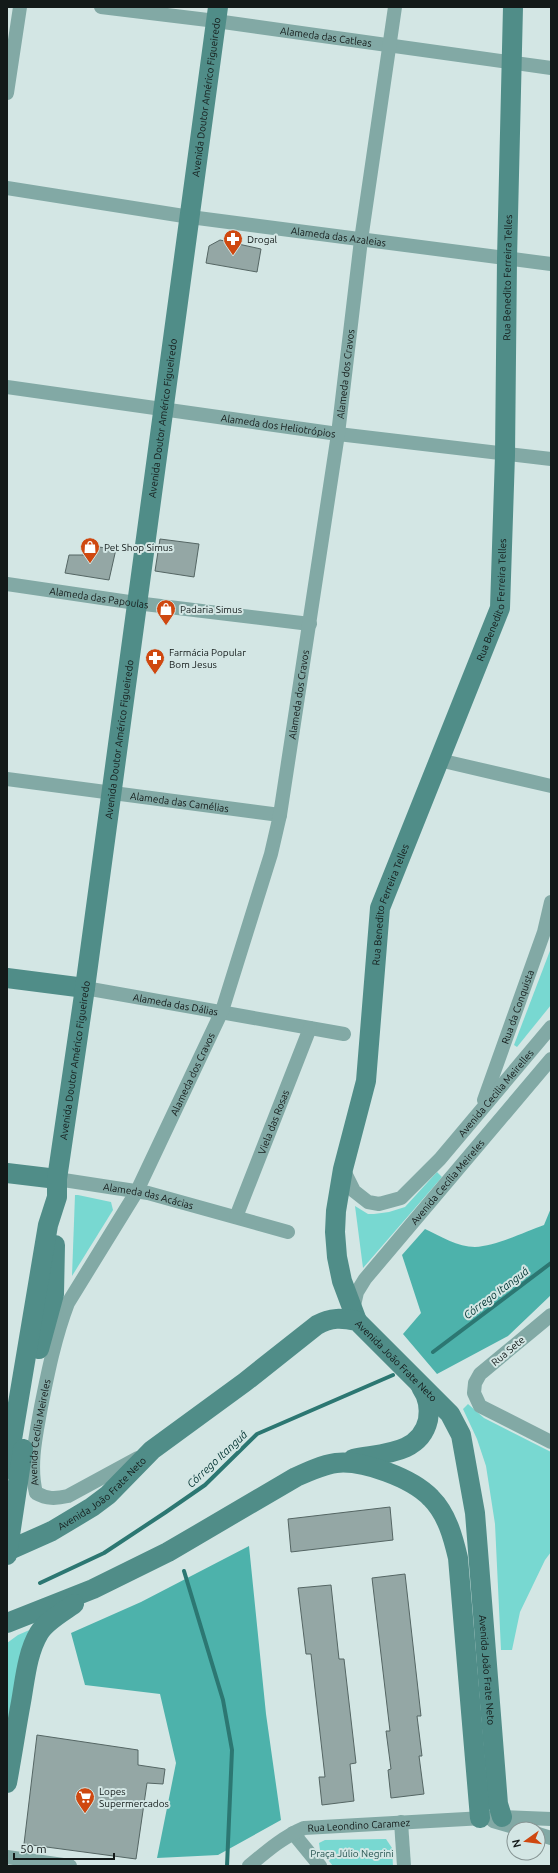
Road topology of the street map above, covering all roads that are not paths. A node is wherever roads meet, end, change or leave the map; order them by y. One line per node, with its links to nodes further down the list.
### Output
1 (20, 7): 9 (street)
2 (101, 7): 5 (street, Alameda das Catleas)
3 (395, 7): 6 (street, Alameda dos Cravos)
4 (513, 7): 7 (main road, Rua Benedito Ferreira Telles)
5 (217, 14): 6 (street, Alameda das Catleas); 11 (main road, Avenida Doutor Américo Figueiredo)
6 (389, 46): 7 (street, Alameda das Catleas); 12 (street, Alameda dos Cravos)
7 (513, 62): 8 (street, Alameda das Catleas); 13 (main road, Rua Benedito Ferreira Telles)
8 (551, 68)
9 (7, 93)
10 (7, 188): 11 (street, Alameda das Azaleias)
11 (190, 217): 12 (street, Alameda das Azaleias); 16 (main road, Avenida Doutor Américo Figueiredo)
12 (361, 240): 13 (street, Alameda das Azaleias); 17 (street, Alameda dos Cravos)
13 (507, 259): 14 (street, Alameda das Azaleias); 18 (main road, Rua Benedito Ferreira Telles)
14 (551, 264)
15 (7, 387): 16 (street, Alameda dos Heliotrópios)
16 (162, 410): 17 (street, Alameda dos Heliotrópios); 21 (main road, Avenida Doutor Américo Figueiredo)
17 (338, 434): 18 (street, Alameda dos Heliotrópios); 22 (street, Alameda dos Cravos)
18 (505, 454): 19 (street, Alameda dos Heliotrópios); 23 (main road, Rua Benedito Ferreira Telles)
19 (551, 459)
20 (7, 584): 21 (street, Alameda das Papoulas)
21 (136, 603): 22 (street, Alameda das Papoulas); 26 (main road, Avenida Doutor Américo Figueiredo)
22 (310, 624): 27 (street, Alameda dos Cravos)
23 (440, 760): 25 (street); 38 (main road, Rua Benedito Ferreira Telles)
24 (7, 779): 26 (street, Alameda das Camélias)
25 (551, 786)
26 (112, 793): 27 (street, Alameda das Camélias); 30 (main road, Avenida Doutor Américo Figueiredo)
27 (280, 815): 31 (street, Alameda dos Cravos)
28 (551, 902): 36 (street, Rua da Conquista)
29 (7, 978): 30 (main road, Alameda das Dálias)
30 (85, 988): 31 (street, Alameda das Dálias); 41 (main road, Avenida Doutor Américo Figueiredo)
31 (222, 1011): 33 (street, Alameda das Dálias); 42 (street, Alameda dos Cravos)
32 (551, 1027): 36 (street, Avenida Cecilia Meirelles)
33 (310, 1028): 34 (street, Alameda das Dálias); 43 (street, Viela das Rosas)
34 (344, 1034)
35 (551, 1060): 40 (street, Avenida Cecília Meireles)
36 (479, 1111): 37 (street, Avenida Cecilia Meirelles)
37 (440, 1159): 38 (street, Avenida Cecilia Meirelles); 40 (street)
38 (343, 1169): 46 (main road, Rua Benedito Ferreira Telles)
39 (7, 1173): 41 (main road, Alameda das Acácias)
40 (455, 1173): 46 (street, Avenida Cecília Meireles)
41 (57, 1188): 42 (street, Alameda das Acácias); 52 (main road, Avenida Doutor Américo Figueiredo); 54 (main road)
42 (137, 1191): 43 (street, Alameda das Acácias); 47 (street, Alameda dos Cravos)
43 (236, 1217): 44 (street, Alameda das Acácias)
44 (288, 1232)
45 (551, 1315): 49 (street, Rua Sete)
46 (355, 1316): 48 (main road, Avenida João Frate Neto); 50 (main road, Avenida João Frate Neto)
47 (56, 1339): 50 (street, Avenida Cecília Meireles)
48 (408, 1371): 51 (main road); 58 (main road, Avenida João Frate Neto)
49 (551, 1442)
50 (152, 1450): 53 (main road, Avenida João Frate Neto)
51 (337, 1463): 55 (main road, Avenida João Frate Neto); 59 (main road, Avenida João Frate Neto)
52 (7, 1468)
53 (7, 1551)
54 (7, 1555)
55 (93, 1590): 56 (main road, Avenida João Frate Neto); 57 (main road)
56 (7, 1623)
57 (7, 1783)
58 (502, 1816): 59 (street, Rua Leondino Caramez); 60 (street, Rua Leondino Caramez)
59 (480, 1818): 61 (street, Rua Leondino Caramez); 62 (street, Rua Leondino Caramez)
60 (551, 1819)
61 (401, 1822): 63 (street, Rua Leondino Caramez); 68 (street)
62 (506, 1825)
63 (293, 1833): 66 (street, Rua Leondino Caramez); 67 (street)
64 (7, 1857): 65 (street)
65 (70, 1866)
66 (249, 1866)
67 (320, 1866)
68 (404, 1866)

